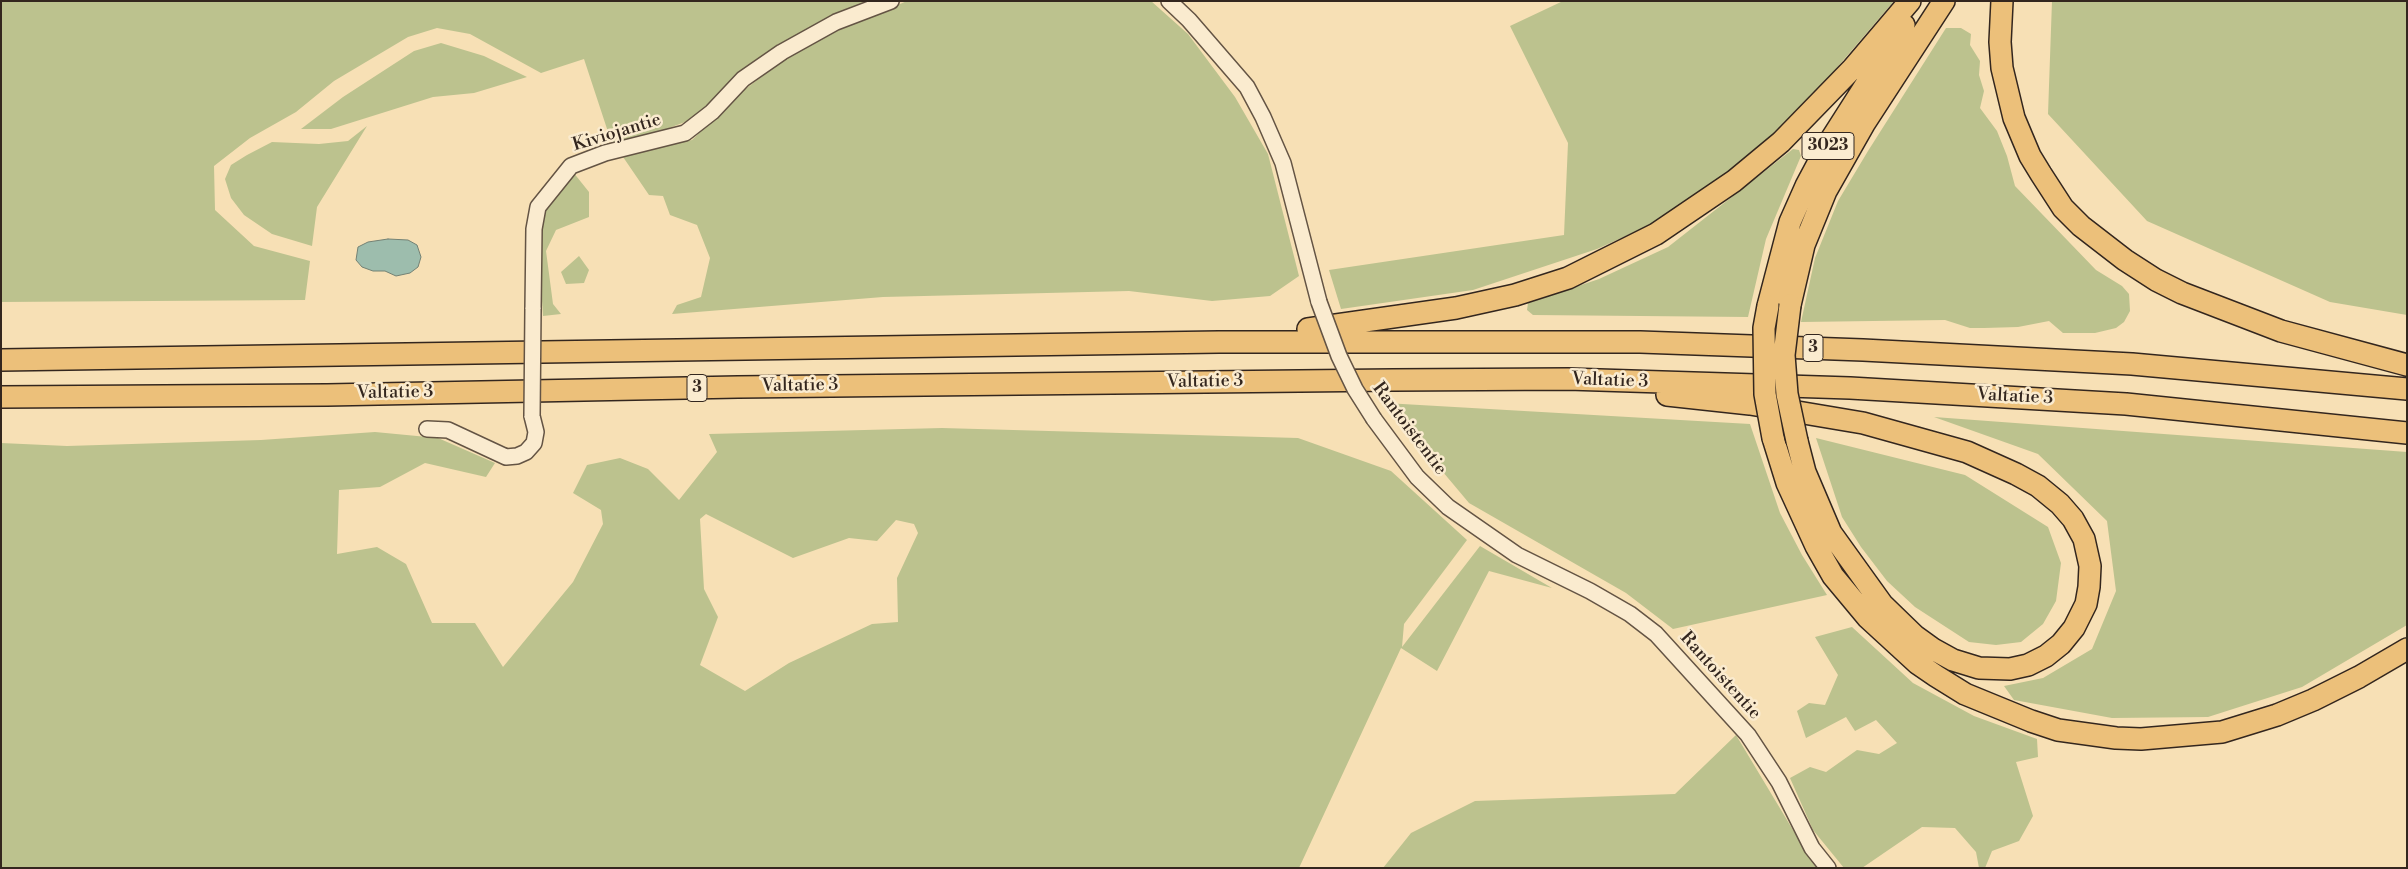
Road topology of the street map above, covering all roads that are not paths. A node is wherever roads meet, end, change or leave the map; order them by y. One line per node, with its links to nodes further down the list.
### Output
1 (891, 1): 13 (street, Kiviojantie, bridge)
2 (1169, 1): 16 (street, Rantoistentie, bridge)
3 (1910, 1): 7 (highway)
4 (1919, 1): 15 (highway, 3023, bridge)
5 (1944, 1): 10 (highway, 3023, bridge)
6 (2002, 1): 9 (highway)
7 (1219, 342): 8 (highway, Valtatie 3 / 3); 11 (highway, Valtatie 3 / 3)
8 (1, 360)
9 (2407, 365)
10 (1568, 380): 12 (highway, Valtatie 3 / 3); 14 (highway, Valtatie 3 / 3)
11 (2407, 389)
12 (1, 397)
13 (427, 429)
14 (2407, 432)
15 (2407, 649)
16 (1828, 868)

